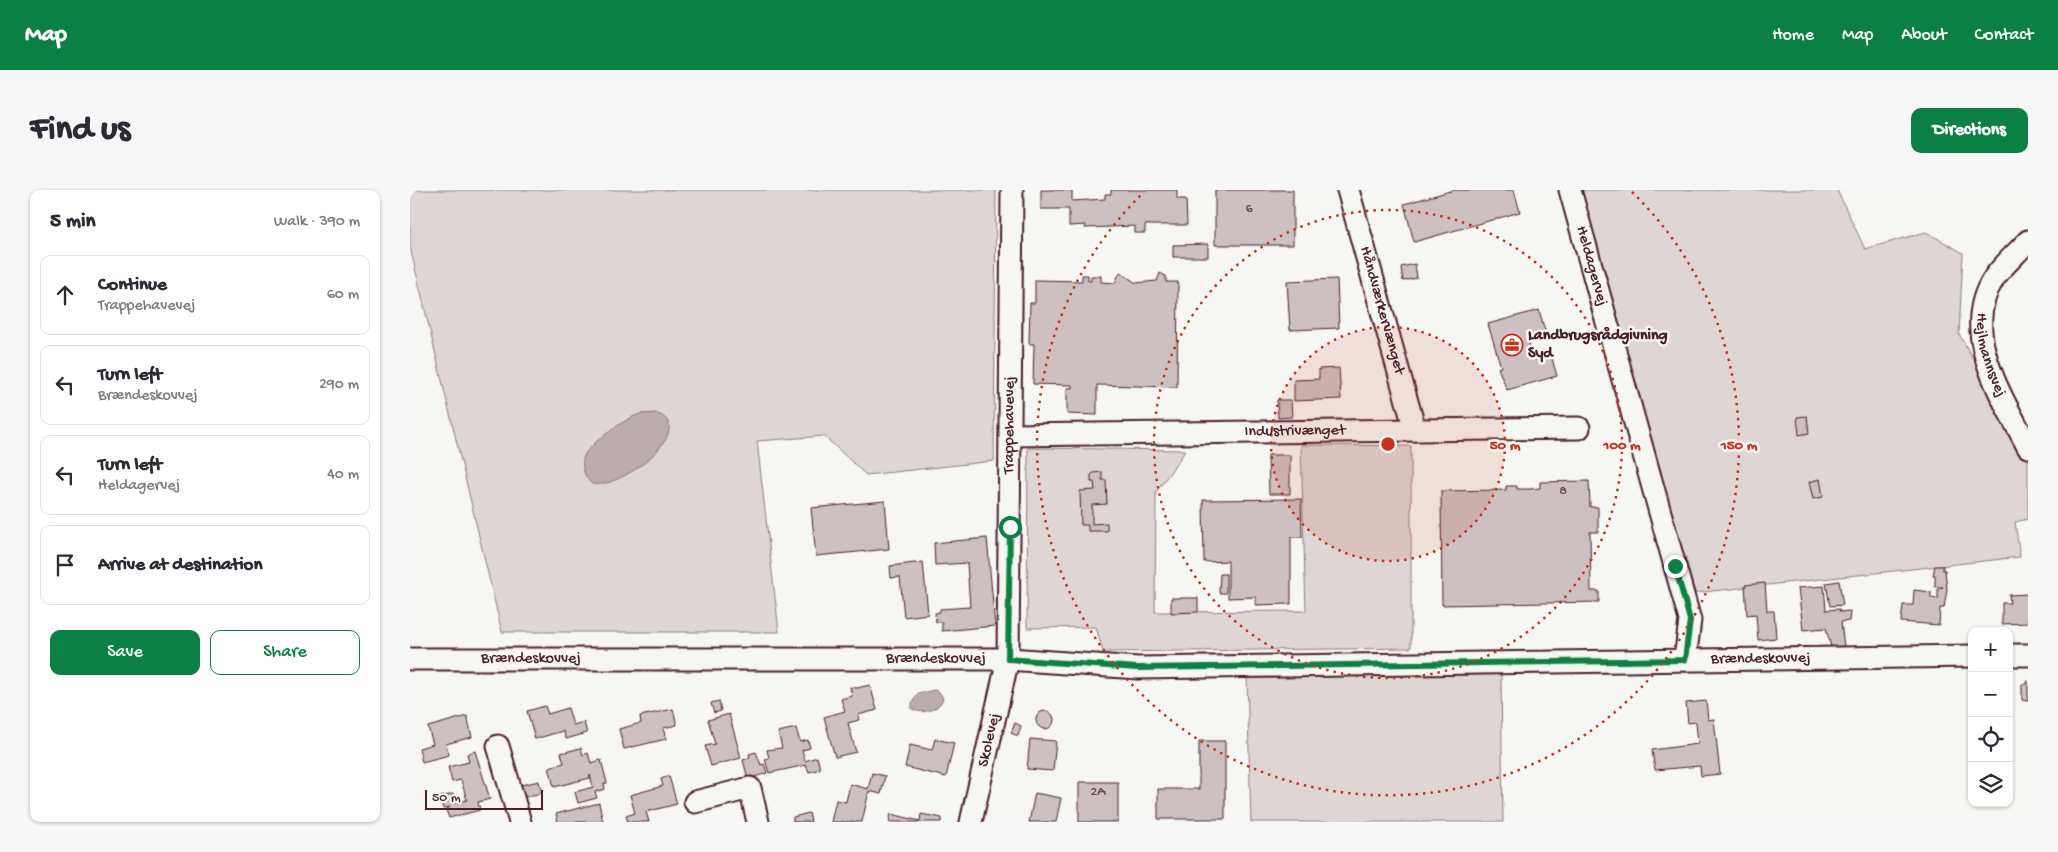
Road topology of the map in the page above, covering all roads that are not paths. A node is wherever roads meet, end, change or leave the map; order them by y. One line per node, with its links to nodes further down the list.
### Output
1 (1012, 190): 7 (street, Trappehavevej)
2 (1348, 190): 6 (street, Håndværkervænget)
3 (1570, 190): 14 (street, Heldagervej)
4 (2028, 241): 8 (street, Hejlmannsvej)
5 (1579, 428): 6 (street, Industrivænget)
6 (1415, 430): 7 (street, Industrivænget)
7 (1011, 436): 13 (street, Trappehavevej)
8 (2028, 446)
9 (2013, 655): 10 (street)
10 (2028, 655)
11 (1968, 656): 14 (street, Brændeskovvej)
12 (410, 659): 13 (street, Brændeskovvej)
13 (1008, 659): 14 (street, Brændeskovvej); 19 (street, Skolevej)
14 (1685, 660)
15 (498, 746): 17 (street)
16 (695, 802): 18 (street)
17 (520, 822)
18 (758, 822)
19 (971, 822)

